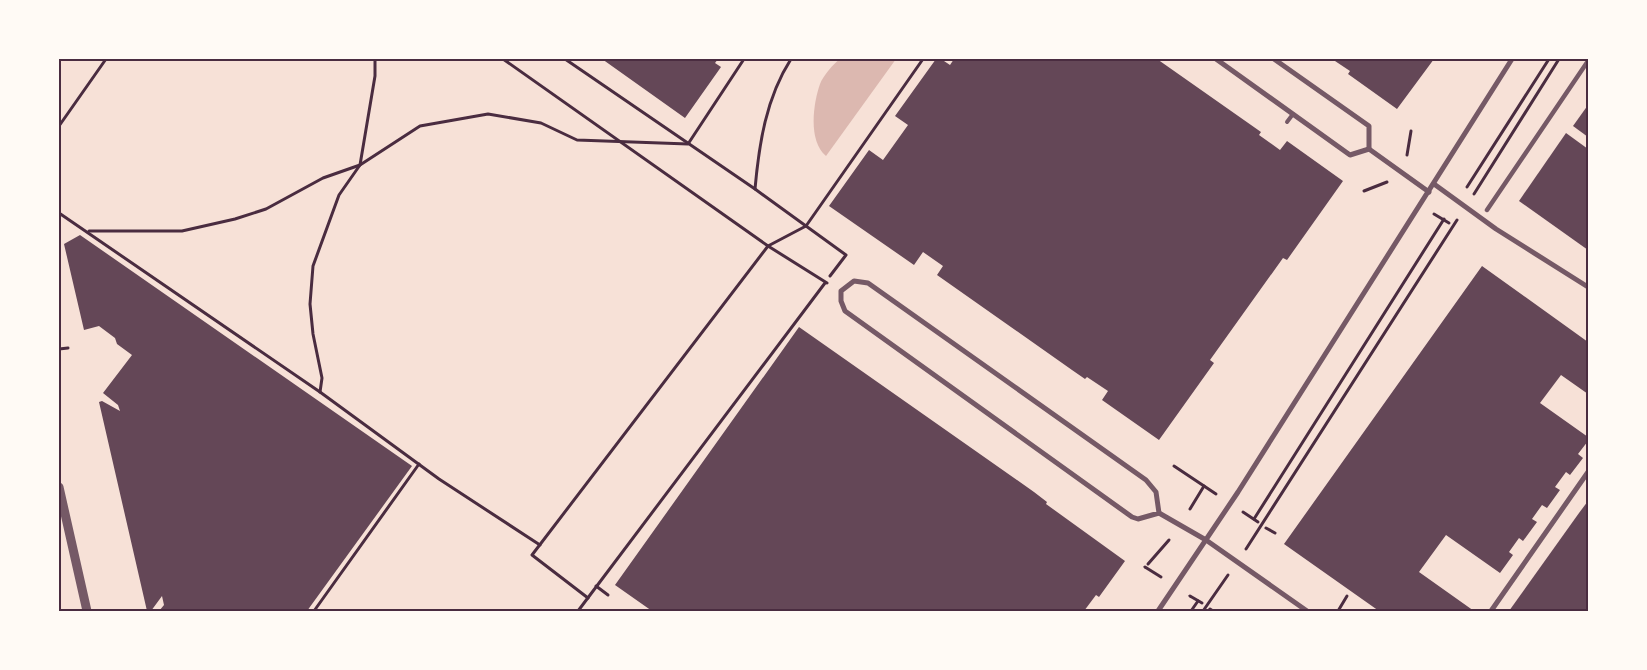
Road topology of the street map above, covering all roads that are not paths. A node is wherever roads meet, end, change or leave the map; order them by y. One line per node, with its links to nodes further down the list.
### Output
1 (1216, 59): 5 (street)
2 (1274, 59): 7 (street)
3 (1512, 59): 8 (street)
4 (1588, 61): 10 (street)
5 (1293, 114): 6 (lane); 7 (street)
6 (1287, 122)
7 (1369, 148): 9 (street)
8 (1434, 184): 9 (street); 11 (street)
9 (1429, 192): 15 (street)
10 (1487, 210)
11 (1588, 287)
12 (1588, 472): 19 (street)
13 (59, 487): 16 (street)
14 (1159, 513): 14 (street); 15 (street)
15 (1206, 540): 17 (street); 18 (street)
16 (87, 611)
17 (1158, 611)
18 (1307, 611)
19 (1491, 611)

